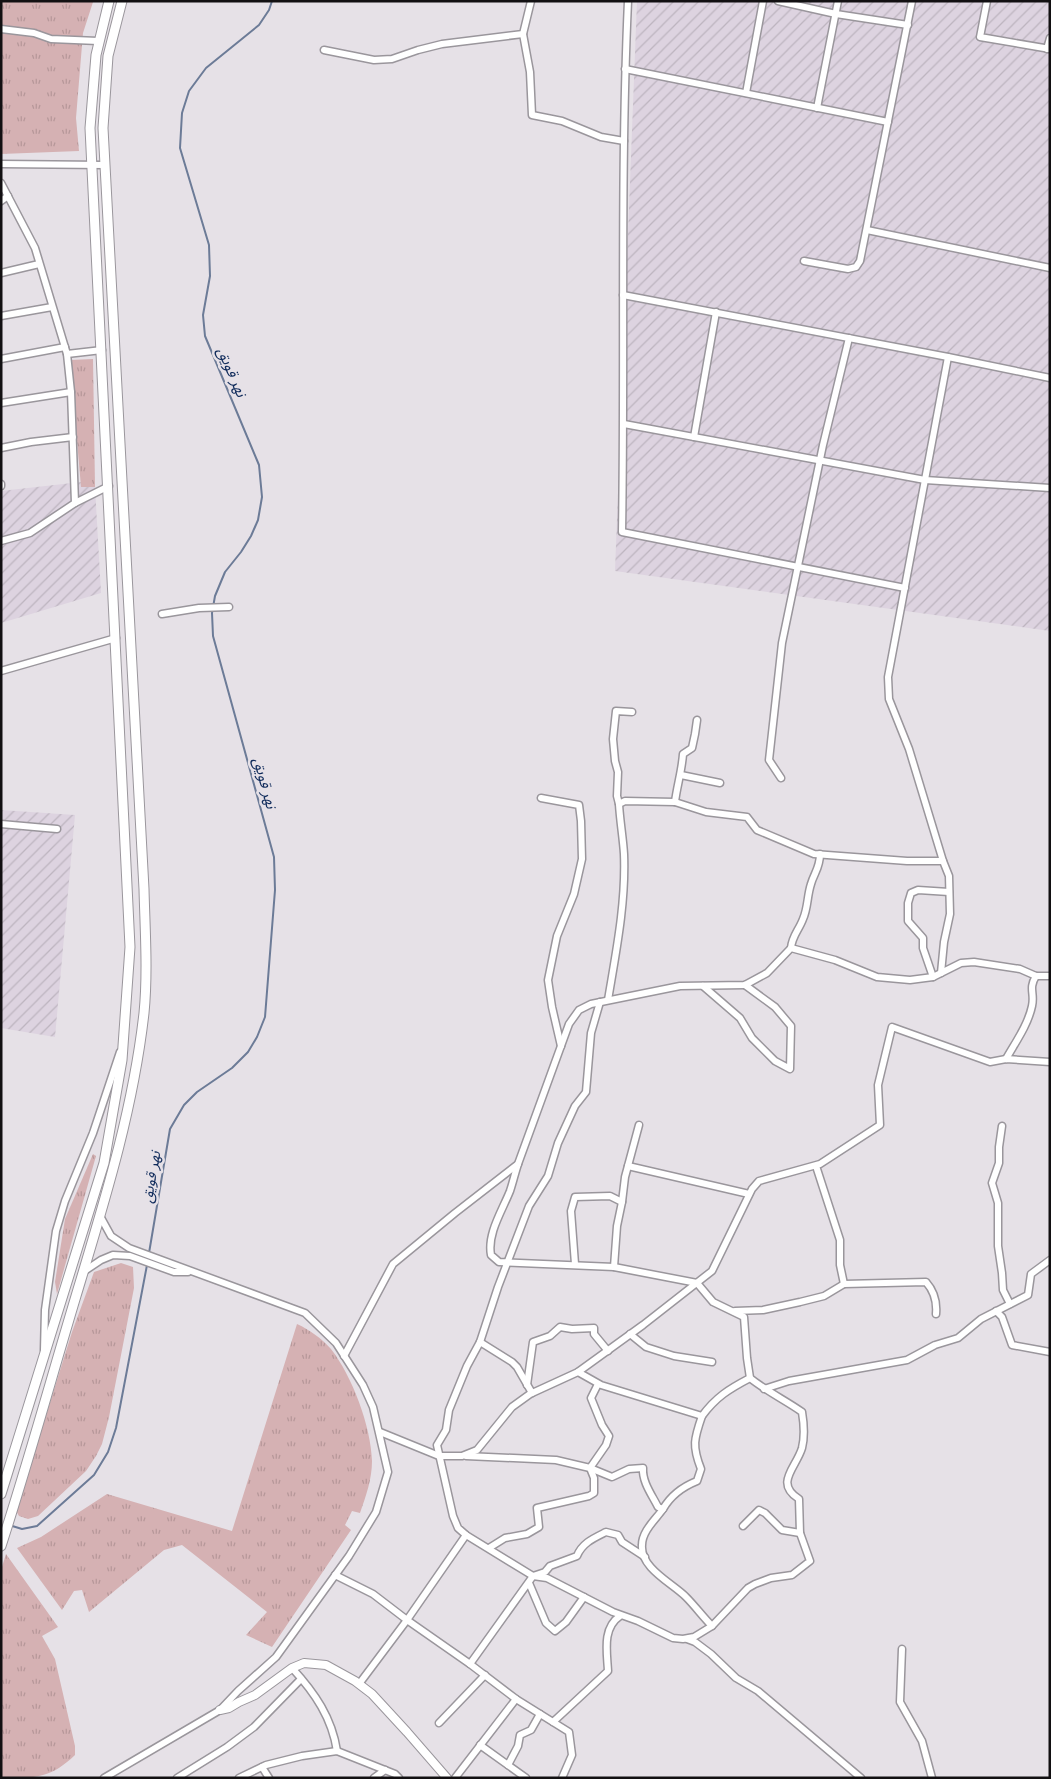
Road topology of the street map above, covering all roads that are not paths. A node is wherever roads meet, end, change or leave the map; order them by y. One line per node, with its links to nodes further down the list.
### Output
1 (109, 1): 15 (main road)
2 (122, 1): 25 (main road)
3 (532, 1): 13 (street)
4 (628, 1): 18 (street)
5 (763, 1): 19 (street)
6 (778, 1): 10 (street)
7 (838, 1): 10 (street)
8 (912, 1): 11 (street)
9 (987, 1): 16 (street)
10 (836, 14): 11 (street); 20 (street)
11 (908, 25): 21 (street)
12 (1, 29): 15 (street)
13 (523, 34): 17 (street); 22 (street)
14 (1050, 38): 16 (street)
15 (98, 41): 24 (main road)
16 (1049, 49)
17 (324, 50)
18 (625, 69): 19 (street); 22 (street)
19 (746, 94): 20 (street)
20 (817, 108): 21 (street)
21 (888, 122): 29 (street)
22 (624, 141): 34 (street)
23 (1, 164): 24 (street)
24 (92, 165): 25 (street); 40 (main road)
25 (105, 165): 46 (main road)
26 (1, 183): 27 (street)
27 (8, 196): 28 (street); 31 (street)
28 (1, 201)
29 (867, 230): 30 (street); 32 (street)
30 (804, 261)
31 (39, 264): 33 (street); 35 (street)
32 (1050, 268)
33 (1, 273)
34 (623, 295): 36 (street); 49 (street)
35 (52, 307): 37 (street); 39 (street)
36 (716, 312): 38 (street); 51 (street)
37 (1, 316)
38 (849, 338): 42 (street); 53 (street)
39 (65, 347): 41 (street); 43 (street)
40 (102, 350): 41 (street); 45 (main road)
41 (67, 354): 47 (street)
42 (948, 357): 44 (street); 54 (street)
43 (1, 359)
44 (1050, 378)
45 (104, 387): 46 (main road); 55 (main road)
46 (116, 387): 98 (main road)
47 (71, 392): 48 (street); 50 (street)
48 (1, 403)
49 (624, 424): 51 (street); 59 (street)
50 (73, 437): 52 (street); 57 (street)
51 (694, 437): 53 (street)
52 (1, 448)
53 (820, 460): 54 (street); 59 (street)
54 (925, 480): 56 (street); 60 (street)
55 (109, 486): 57 (street); 63 (main road)
56 (1050, 488)
57 (75, 503): 58 (street)
58 (1, 540)
59 (798, 567): 60 (street); 68 (street)
60 (905, 588): 76 (street)
61 (226, 607): 62 (street)
62 (162, 614)
63 (116, 638): 64 (street); 87 (main road)
64 (1, 671)
65 (632, 712): 72 (street)
66 (696, 720): 67 (street)
67 (681, 775): 69 (street); 71 (street)
68 (781, 778)
69 (720, 783)
70 (541, 798): 88 (street)
71 (675, 802): 72 (street); 75 (street)
72 (619, 804): 85 (street)
73 (1, 824): 74 (street)
74 (57, 829)
75 (820, 854): 76 (street); 78 (street)
76 (943, 861): 77 (street)
77 (949, 892): 79 (street); 82 (street)
78 (791, 948): 82 (street); 83 (street)
79 (941, 973): 80 (street); 82 (street)
80 (1036, 976): 81 (street); 89 (street)
81 (1050, 976)
82 (933, 977)
83 (746, 985): 84 (street); 84 (street)
84 (703, 986): 85 (street)
85 (608, 1000): 86 (street)
86 (600, 1002): 88 (street); 100 (street)
87 (124, 1041): 116 (main road); 116 (street)
88 (561, 1047): 93 (street)
89 (1006, 1059): 90 (street); 95 (street)
90 (1050, 1062)
91 (638, 1125): 94 (street)
92 (1002, 1126): 107 (street)
93 (518, 1164): 100 (street); 115 (street)
94 (628, 1166): 96 (street); 97 (street)
95 (816, 1166): 96 (street); 106 (street)
96 (749, 1194): 105 (street)
97 (622, 1202): 101 (street); 102 (street)
98 (100, 1216): 103 (street); 104 (main road)
99 (1050, 1260): 107 (street)
100 (507, 1263): 101 (street); 112 (street)
101 (575, 1264): 102 (street)
102 (614, 1267): 105 (street)
103 (175, 1268): 104 (street); 115 (street)
104 (83, 1272): 134 (main road)
105 (696, 1283): 109 (street); 111 (street)
106 (844, 1284): 109 (street); 110 (street)
107 (1010, 1304): 108 (street)
108 (996, 1311): 114 (street); 122 (street)
109 (734, 1312): 119 (street)
110 (936, 1314)
111 (630, 1334): 113 (street); 117 (street)
112 (480, 1342): 121 (street); 126 (street)
113 (608, 1351): 118 (street); 121 (street)
114 (1050, 1352)
115 (344, 1356): 125 (street)
116 (43, 1357): 129 (main road)
117 (712, 1362)
118 (578, 1372): 120 (street); 123 (street)
119 (750, 1378): 122 (street); 124 (street)
120 (598, 1384): 124 (street); 128 (street)
121 (527, 1385): 123 (street)
122 (764, 1389): 132 (street)
123 (532, 1393): 127 (street)
124 (702, 1416): 130 (street)
125 (380, 1432): 126 (street); 137 (street)
126 (439, 1456): 127 (street); 133 (street)
127 (462, 1456): 128 (street)
128 (590, 1468): 130 (street); 135 (street)
129 (1, 1494)
130 (663, 1509): 136 (street)
131 (743, 1526): 132 (street)
132 (800, 1533): 143 (street)
133 (466, 1535): 135 (street); 142 (street)
134 (2, 1543)
135 (489, 1548): 138 (street)
136 (645, 1557): 138 (street); 143 (street)
137 (335, 1575): 142 (street); 152 (street)
138 (533, 1576): 139 (street); 140 (street)
139 (529, 1583): 140 (street); 146 (street)
140 (584, 1597): 141 (street)
141 (620, 1616): 144 (street); 154 (street)
142 (407, 1620): 146 (street); 150 (street)
143 (712, 1626): 144 (street)
144 (683, 1638): 171 (street)
145 (902, 1649): 172 (street)
146 (470, 1664): 148 (street)
147 (292, 1668): 149 (street); 150 (street); 152 (street)
148 (485, 1676): 151 (street); 155 (street)
149 (302, 1679): 157 (street); 162 (street)
150 (359, 1684): 167 (street)
151 (516, 1699): 153 (street); 156 (street)
152 (220, 1710): 161 (street)
153 (540, 1714): 154 (street); 158 (street)
154 (553, 1722): 170 (street)
155 (438, 1723)
156 (480, 1745): 158 (street); 168 (street)
157 (338, 1752): 159 (street); 160 (street)
158 (508, 1765): 169 (street)
159 (262, 1767): 163 (street); 164 (street)
160 (385, 1770): 165 (street); 166 (street)
161 (104, 1778)
162 (177, 1778)
163 (239, 1778)
164 (269, 1778)
165 (374, 1778)
166 (400, 1778)
167 (447, 1778)
168 (454, 1778)
169 (526, 1778)
170 (562, 1778)
171 (861, 1778)
172 (932, 1778)

